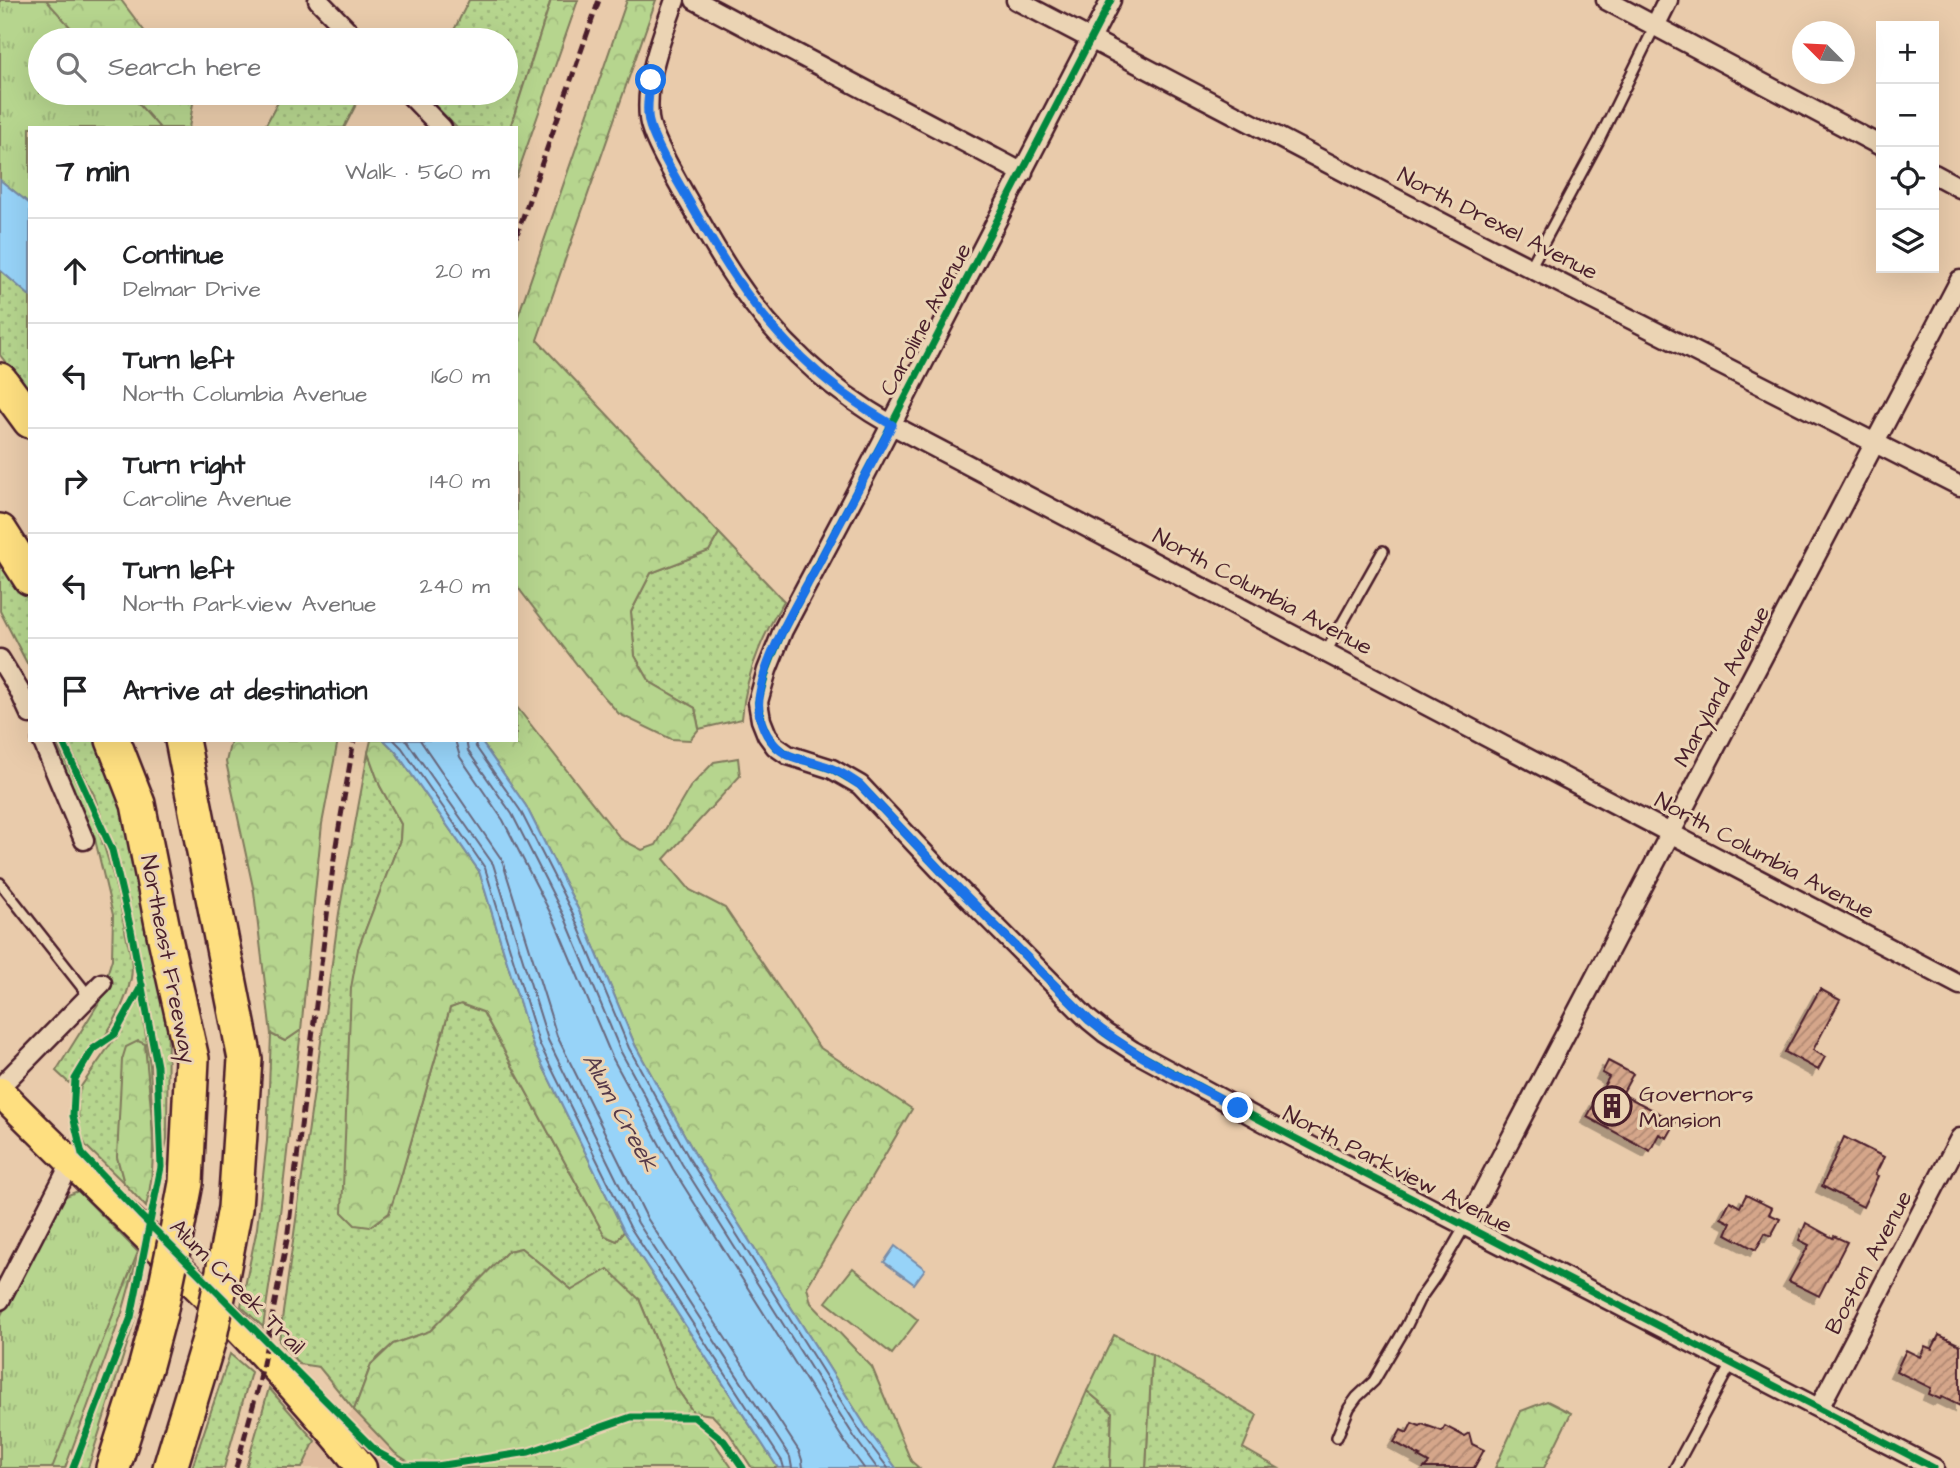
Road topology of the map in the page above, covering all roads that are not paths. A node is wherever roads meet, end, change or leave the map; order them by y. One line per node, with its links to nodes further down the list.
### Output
1 (317, 0): 9 (street)
2 (675, 0): 22 (street, North Columbia Avenue)
3 (695, 0): 14 (street)
4 (1016, 0): 10 (street, North Drexel Avenue)
5 (1111, 0): 10 (street, Caroline Avenue)
6 (1606, 0): 8 (street)
7 (1668, 0): 8 (street)
8 (1655, 26): 13 (street); 17 (lane)
9 (345, 28)
10 (1091, 39): 14 (street, Caroline Avenue); 17 (street, North Drexel Avenue)
11 (420, 105): 12 (street)
12 (440, 126)
13 (1876, 143)
14 (1023, 173): 22 (street, Caroline Avenue)
15 (1939, 177): 16 (street)
16 (1960, 188)
17 (1530, 268): 23 (street, North Drexel Avenue)
18 (1960, 280): 23 (street, Maryland Avenue)
19 (0, 380): 21 (highway)
20 (0, 415): 24 (highway)
21 (28, 418)
22 (892, 425): 29 (street, North Columbia Avenue); 32 (street, Caroline Avenue)
23 (1875, 444): 25 (street, North Drexel Avenue); 36 (street, Maryland Avenue)
24 (28, 445)
25 (1960, 486)
26 (0, 531): 28 (highway)
27 (1382, 551): 29 (lane)
28 (28, 575)
29 (1326, 652): 36 (street, North Columbia Avenue)
30 (0, 659): 31 (street)
31 (28, 710)
32 (767, 735): 44 (street, North Parkview Avenue)
33 (43, 742): 37 (street)
34 (114, 742): 49 (highway, Northeast Freeway, bridge)
35 (182, 742): 50 (highway, bridge)
36 (1671, 834): 39 (street, North Columbia Avenue); 44 (street, Maryland Avenue)
37 (84, 840)
38 (0, 883): 40 (lane)
39 (1960, 985)
40 (95, 989): 41 (street)
41 (0, 1089): 43 (main road)
42 (1960, 1138): 47 (street, Boston Avenue)
43 (71, 1163): 45 (street); 51 (main road)
44 (1465, 1226): 46 (street, North Parkview Avenue); 48 (lane)
45 (0, 1300)
46 (1731, 1364): 47 (street, North Parkview Avenue); 52 (lane)
47 (1819, 1408): 53 (street, North Parkview Avenue)
48 (1337, 1437)
49 (113, 1468)
50 (170, 1468)
51 (362, 1468)
52 (1675, 1468)
53 (1934, 1468)

